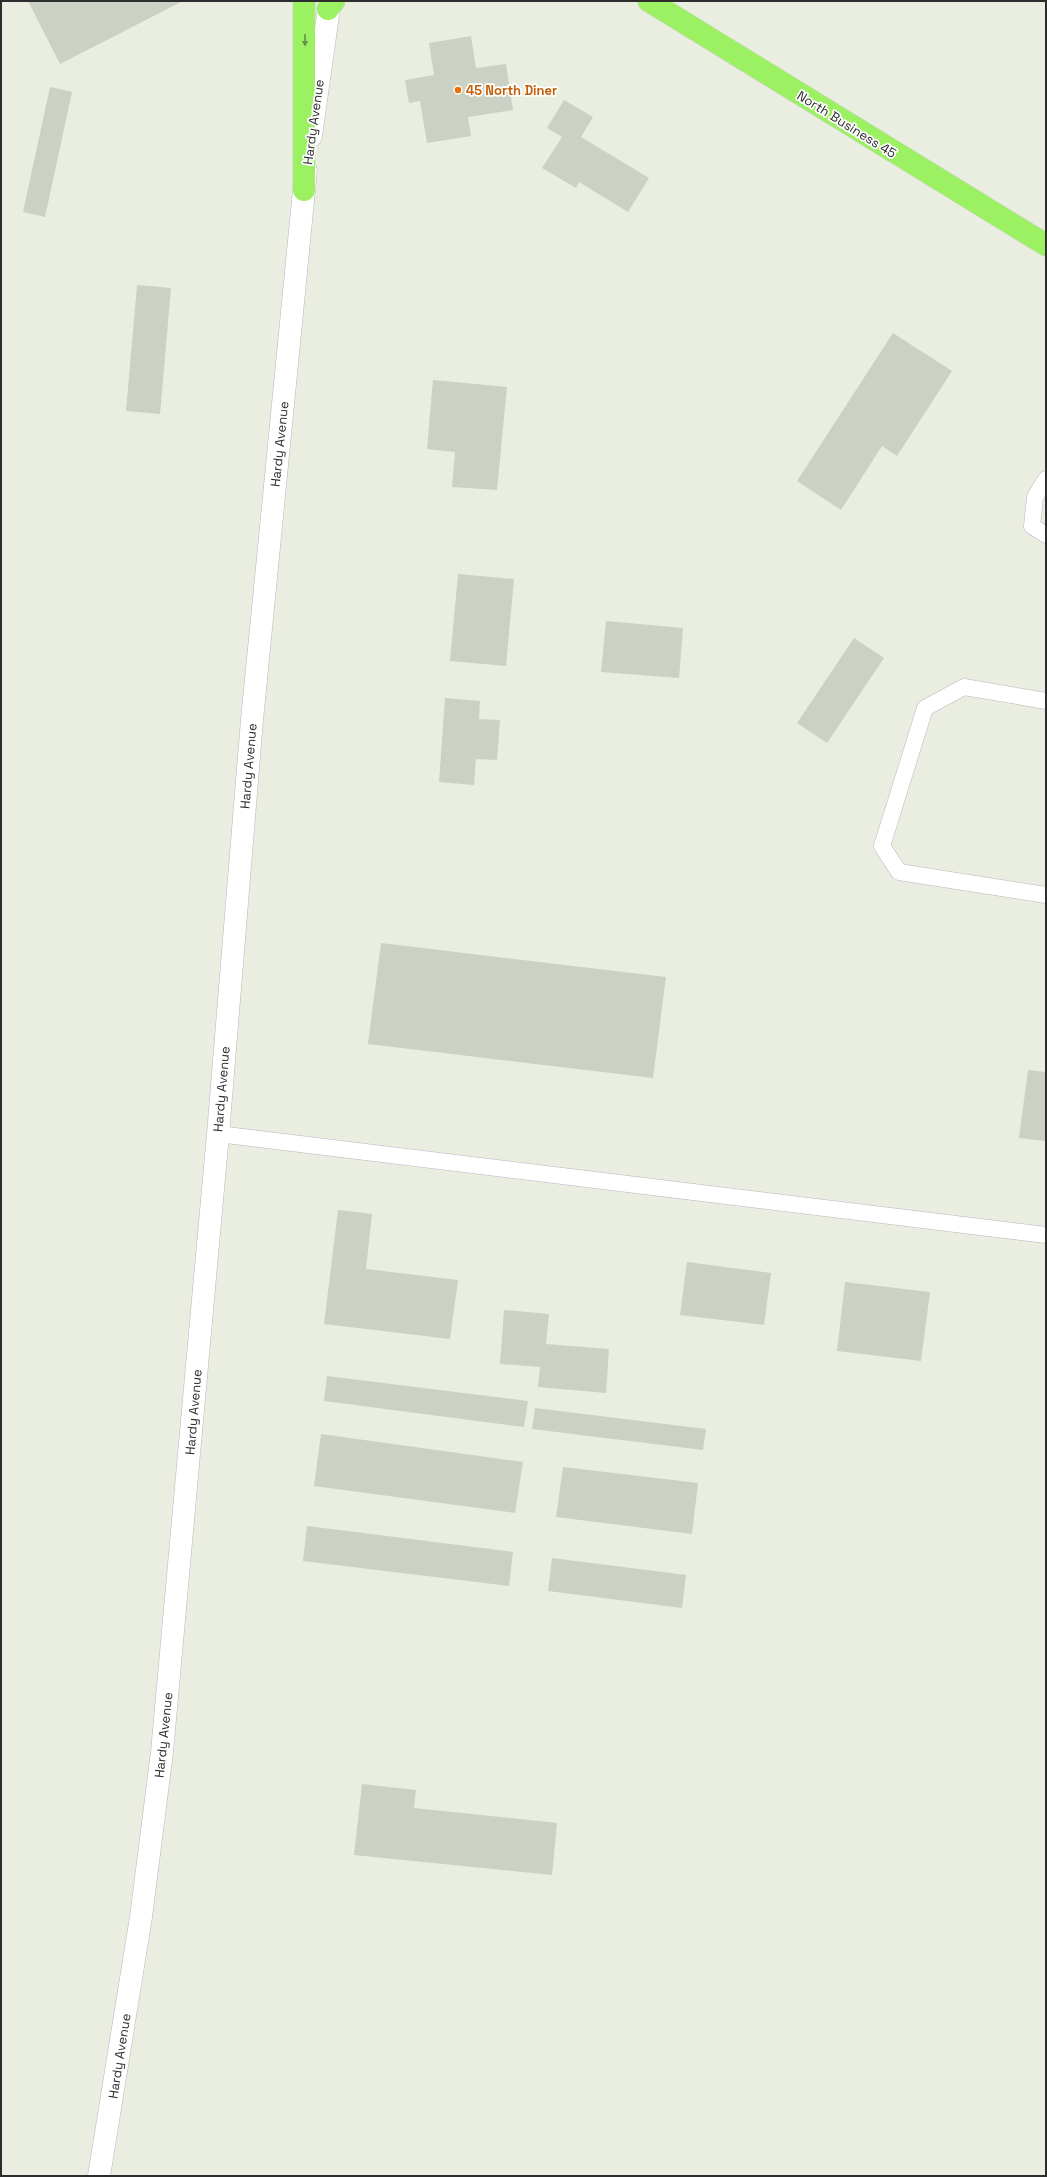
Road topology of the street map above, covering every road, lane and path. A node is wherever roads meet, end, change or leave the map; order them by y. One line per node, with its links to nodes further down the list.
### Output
1 (304, 1): 4 (main road, one-way to 4)
2 (649, 1): 5 (main road, North Business 45)
3 (331, 4): 4 (street, Hardy Avenue)
4 (304, 190): 10 (street, Hardy Avenue)
5 (1046, 245)
6 (1046, 479): 7 (lane)
7 (1046, 535)
8 (1046, 701): 9 (lane)
9 (1046, 895)
10 (218, 1134): 11 (lane); 12 (street, Hardy Avenue)
11 (1046, 1235)
12 (99, 2176)

